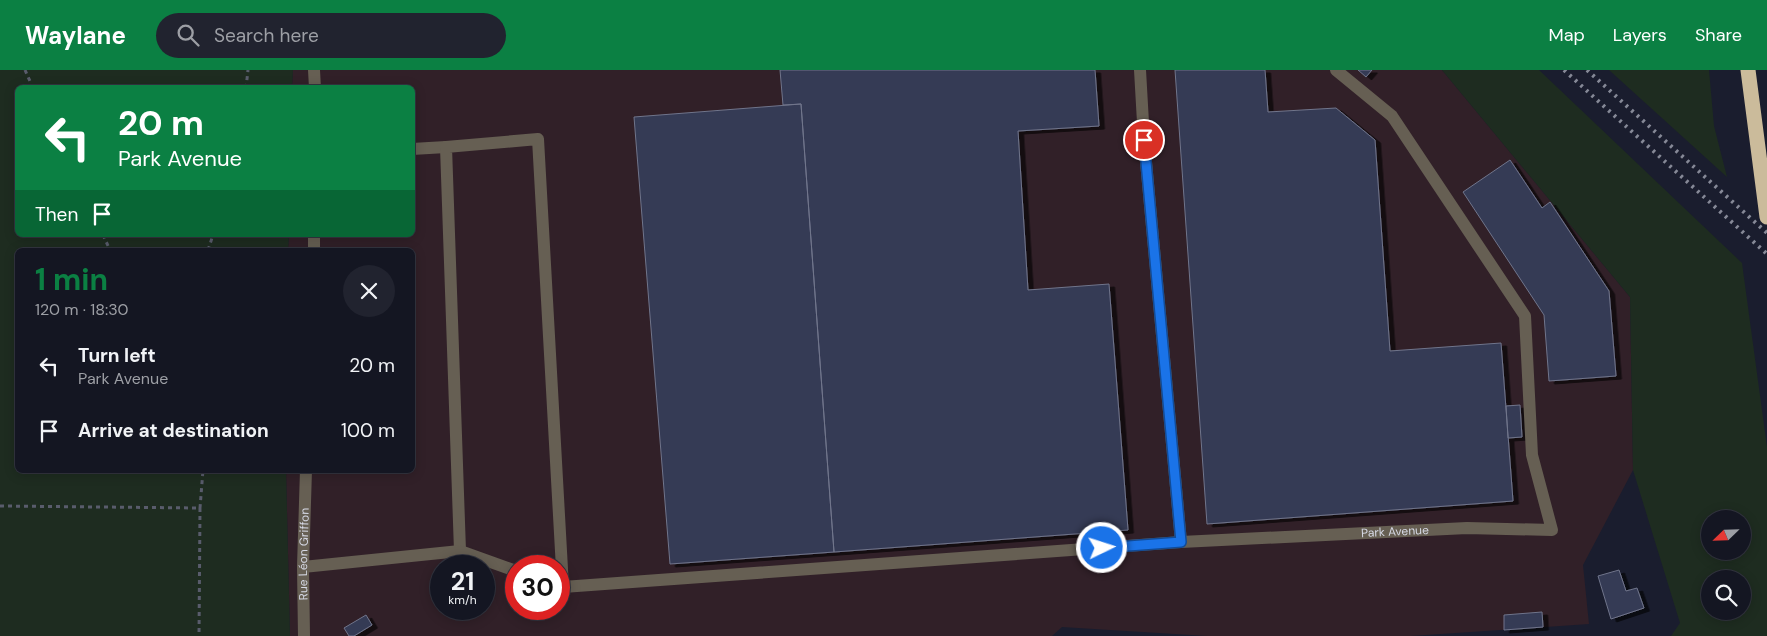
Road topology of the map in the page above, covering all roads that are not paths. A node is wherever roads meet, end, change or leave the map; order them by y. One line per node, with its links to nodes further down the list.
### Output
1 (314, 70): 5 (street)
2 (1140, 70): 10 (street)
3 (1336, 70): 10 (street, Park Avenue)
4 (1748, 70): 8 (highway)
5 (315, 85)
6 (446, 147): 7 (street); 11 (street); 12 (street)
7 (415, 149)
8 (1767, 217)
9 (306, 473): 13 (street, Rue Léon Griffon)
10 (1181, 542): 15 (street, Park Avenue)
11 (460, 551): 13 (street); 14 (street)
12 (559, 555)
13 (303, 567): 16 (street, Rue Léon Griffon)
14 (505, 567)
15 (570, 585)
16 (304, 636)

